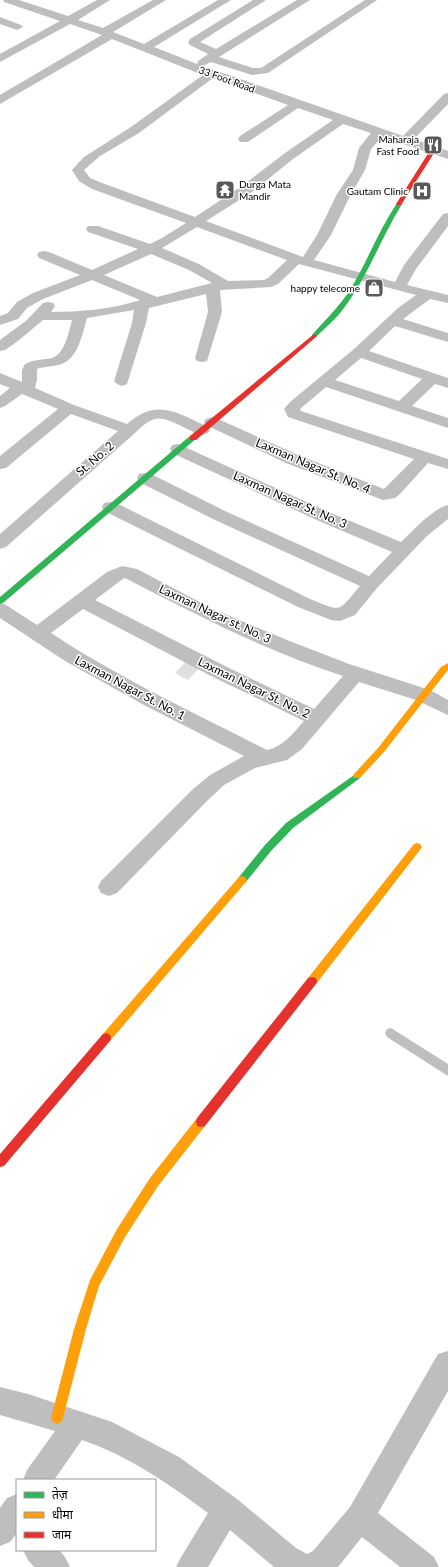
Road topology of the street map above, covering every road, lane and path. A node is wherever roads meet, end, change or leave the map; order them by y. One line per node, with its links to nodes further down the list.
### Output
1 (8, 0): 9 (street, 33 Foot Road)
2 (44, 0): 9 (street)
3 (105, 0): 11 (street)
4 (161, 0): 13 (street)
5 (226, 0): 14 (street)
6 (261, 0): 15 (street)
7 (305, 0): 15 (street)
8 (372, 0): 15 (street)
9 (30, 7): 11 (street, 33 Foot Road)
10 (0, 20): 12 (street)
11 (67, 20): 13 (street, 33 Foot Road); 16 (street)
12 (17, 26)
13 (108, 34): 14 (street, 33 Foot Road); 20 (street)
14 (145, 48): 17 (street, 33 Foot Road)
15 (213, 56): 17 (street)
16 (0, 59)
17 (195, 67): 18 (street, 33 Foot Road)
18 (212, 74): 21 (street, 33 Foot Road); 29 (street)
19 (448, 97): 25 (street)
20 (0, 100)
21 (297, 104): 22 (street, 33 Foot Road); 24 (street)
22 (342, 119): 23 (street, 33 Foot Road); 29 (street)
23 (379, 132): 25 (street, 33 Foot Road); 33 (street)
24 (244, 139)
25 (406, 140): 26 (street, 33 Foot Road)
26 (433, 150): 27 (street, 33 Foot Road); 35 (street)
27 (448, 155)
28 (448, 217): 37 (street)
29 (196, 223): 31 (street); 33 (street)
30 (92, 229): 31 (street)
31 (150, 249): 34 (street); 36 (street)
32 (44, 255): 34 (street)
33 (301, 260): 35 (street); 36 (street)
34 (93, 274): 38 (street); 41 (street)
35 (361, 277): 37 (street); 61 (street)
36 (219, 286): 41 (street); 50 (street)
37 (399, 287): 39 (street)
38 (59, 289): 43 (street); 44 (street)
39 (428, 294): 40 (street); 45 (street)
40 (448, 299)
41 (149, 303): 42 (street); 53 (street)
42 (80, 314): 44 (street); 56 (street)
43 (4, 316): 46 (street)
44 (40, 316): 46 (street)
45 (393, 320): 47 (street); 49 (street)
46 (28, 327): 48 (street)
47 (448, 338)
48 (0, 347)
49 (359, 352): 52 (street); 54 (street)
50 (202, 358)
51 (0, 378): 56 (street)
52 (432, 378): 55 (street); 59 (street)
53 (122, 380)
54 (324, 381): 59 (street); 64 (street)
55 (448, 384)
56 (24, 388): 57 (street); 58 (street)
57 (0, 403)
58 (69, 408): 62 (street); 65 (street)
59 (401, 408): 60 (street)
60 (448, 423)
61 (207, 426): 62 (street, St. No. 2); 63 (street); 64 (street, Laxman Nagar St. No. 4)
62 (129, 430): 70 (street, St. No. 2)
63 (178, 449): 67 (street); 71 (street, Laxman Nagar St. No. 3)
64 (425, 456): 66 (street)
65 (0, 464)
66 (448, 464)
67 (145, 478): 68 (street); 72 (street)
68 (110, 507): 72 (street); 73 (street)
69 (447, 513): 71 (street)
70 (0, 543)
71 (403, 550): 72 (street)
72 (371, 584)
73 (0, 601)
74 (82, 601): 76 (street); 78 (street, Laxman Nagar st. No. 3); 81 (street, Laxman Nagar St. No. 2)
75 (0, 609): 76 (street, Laxman Nagar St. No. 1)
76 (37, 634): 82 (street, Laxman Nagar St. No. 1)
77 (448, 666): 79 (street)
78 (355, 674): 79 (street, Laxman Nagar st. No. 3); 81 (street)
79 (423, 696): 80 (street, Laxman Nagar st. No. 3); 87 (street)
80 (448, 708)
81 (317, 719): 82 (street, Laxman Nagar St. No. 2)
82 (265, 758): 84 (street, Laxman Nagar St. No. 2)
83 (416, 846): 90 (street)
84 (109, 887)
85 (390, 1033): 86 (lane)
86 (448, 1071)
87 (0, 1162)
88 (448, 1364): 93 (street)
89 (0, 1401): 90 (street)
90 (67, 1421): 91 (street); 92 (street)
91 (38, 1479)
92 (227, 1509): 97 (street); 98 (street)
93 (360, 1516): 95 (street); 99 (street)
94 (39, 1551): 96 (street)
95 (414, 1564)
96 (55, 1567)
97 (191, 1567)
98 (302, 1567)
99 (310, 1567)

